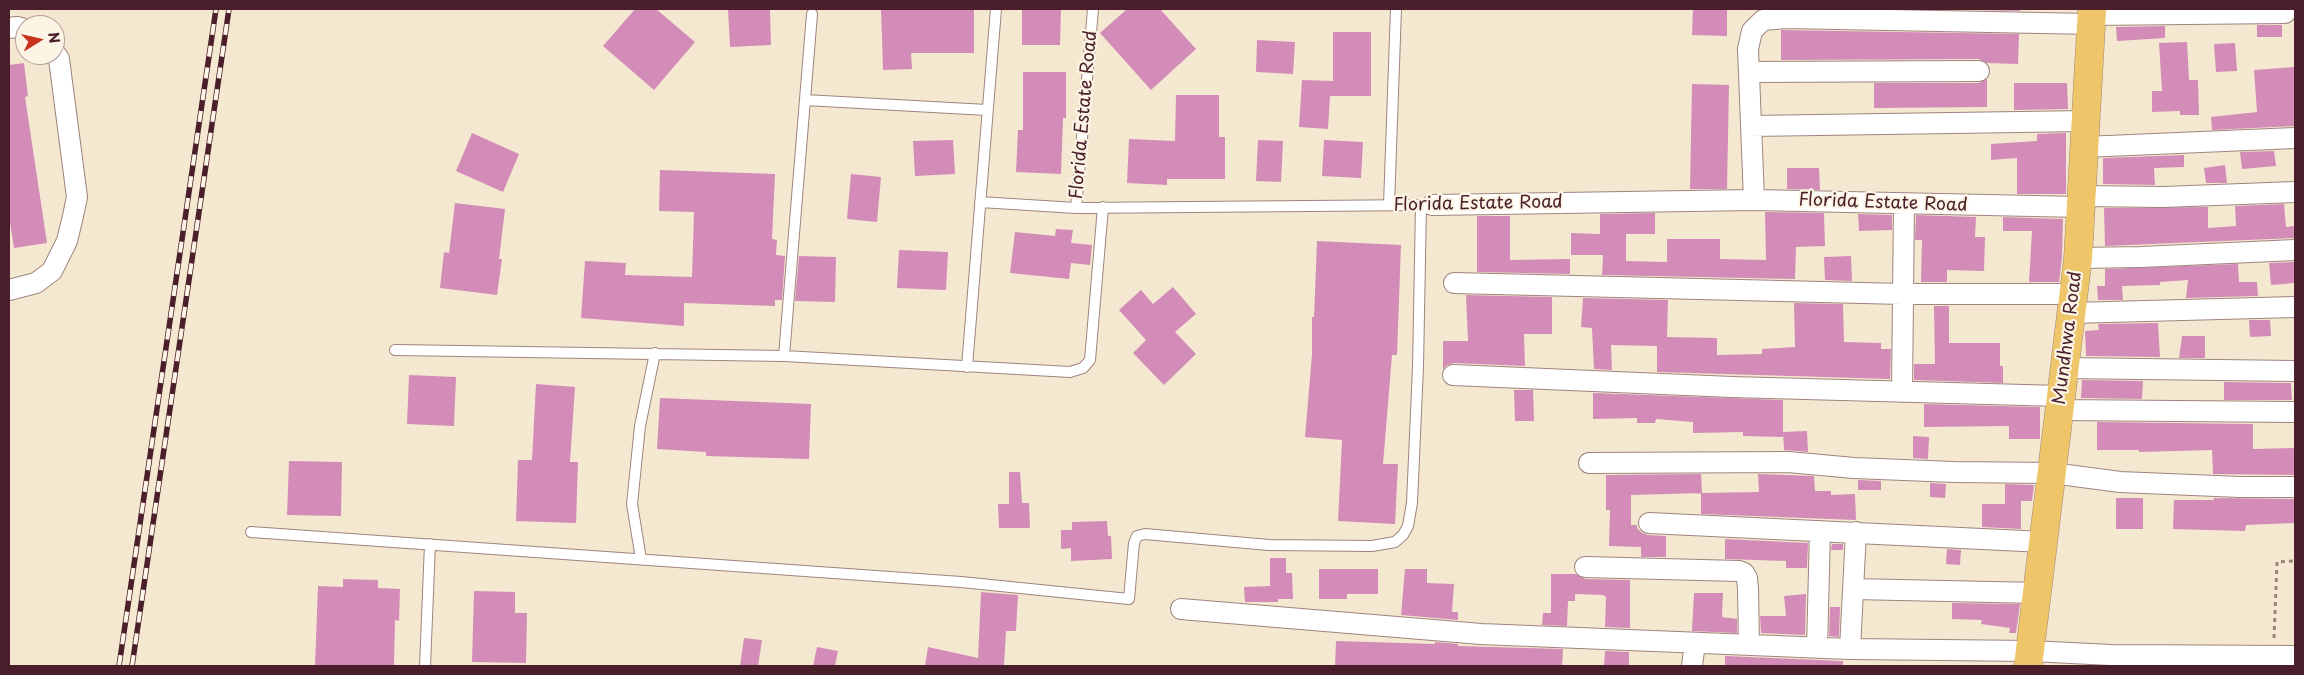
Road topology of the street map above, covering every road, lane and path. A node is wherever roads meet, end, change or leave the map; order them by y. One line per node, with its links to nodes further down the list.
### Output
1 (996, 9): 12 (lane)
2 (1093, 9): 24 (lane, Florida Estate Road)
3 (1396, 9): 21 (lane)
4 (2285, 13): 7 (street)
5 (812, 14): 11 (lane)
6 (1763, 14): 7 (street); 10 (street)
7 (2091, 16): 14 (main road, Mundhwa Road)
8 (60, 65): 28 (street)
9 (1978, 71): 10 (street)
10 (1749, 72): 13 (street)
11 (805, 100): 12 (lane); 34 (lane)
12 (987, 110): 19 (lane)
13 (1751, 126): 14 (street); 17 (street)
14 (2085, 134): 15 (street); 18 (main road, Mundhwa Road)
15 (2295, 138)
16 (2295, 192): 18 (street, Florida Estate Road)
17 (1754, 200): 20 (street, Florida Estate Road); 22 (street, Florida Estate Road)
18 (2081, 201): 20 (street, Florida Estate Road); 26 (main road, Mundhwa Road)
19 (980, 202): 24 (lane); 35 (lane)
20 (1904, 204): 29 (street)
21 (1389, 205): 22 (lane, Florida Estate Road); 23 (lane, Florida Estate Road)
22 (1426, 205): 51 (lane)
23 (1103, 207): 24 (lane, Florida Estate Road); 35 (lane)
24 (1076, 208)
25 (2295, 250): 26 (street)
26 (2078, 258): 30 (main road, Mundhwa Road)
27 (1454, 283): 29 (street)
28 (9, 290)
29 (1904, 294): 30 (street); 39 (street)
30 (2072, 304): 31 (street); 36 (main road, Mundhwa Road)
31 (2295, 307)
32 (395, 350): 33 (lane)
33 (655, 353): 34 (lane); 51 (lane)
34 (784, 356): 35 (lane)
35 (967, 366)
36 (2065, 368): 37 (street); 40 (main road, Mundhwa Road)
37 (2295, 372)
38 (1453, 374): 39 (street)
39 (1902, 392): 40 (street)
40 (2060, 403): 41 (street); 43 (main road, Mundhwa Road)
41 (2295, 412)
42 (1589, 463): 43 (street)
43 (2052, 473): 44 (street); 49 (main road, Mundhwa Road)
44 (2295, 487)
45 (1649, 523): 46 (street)
46 (1820, 531): 48 (street); 59 (street)
47 (251, 532): 50 (lane)
48 (1856, 532): 49 (street); 54 (street)
49 (2044, 542): 55 (main road, Mundhwa Road)
50 (430, 544): 51 (lane); 64 (lane)
51 (641, 559)
52 (2295, 561): 61 (path)
53 (1585, 567): 58 (street)
54 (1853, 589): 55 (street); 60 (street)
55 (2038, 593): 63 (main road, Mundhwa Road)
56 (1181, 609): 57 (street)
57 (1694, 643): 58 (street); 65 (street)
58 (1749, 645): 59 (street)
59 (1817, 648): 60 (street)
60 (1850, 649): 63 (street)
61 (2273, 656): 62 (street); 63 (street)
62 (2295, 656)
63 (2030, 659)
64 (425, 666)
65 (1692, 666)

